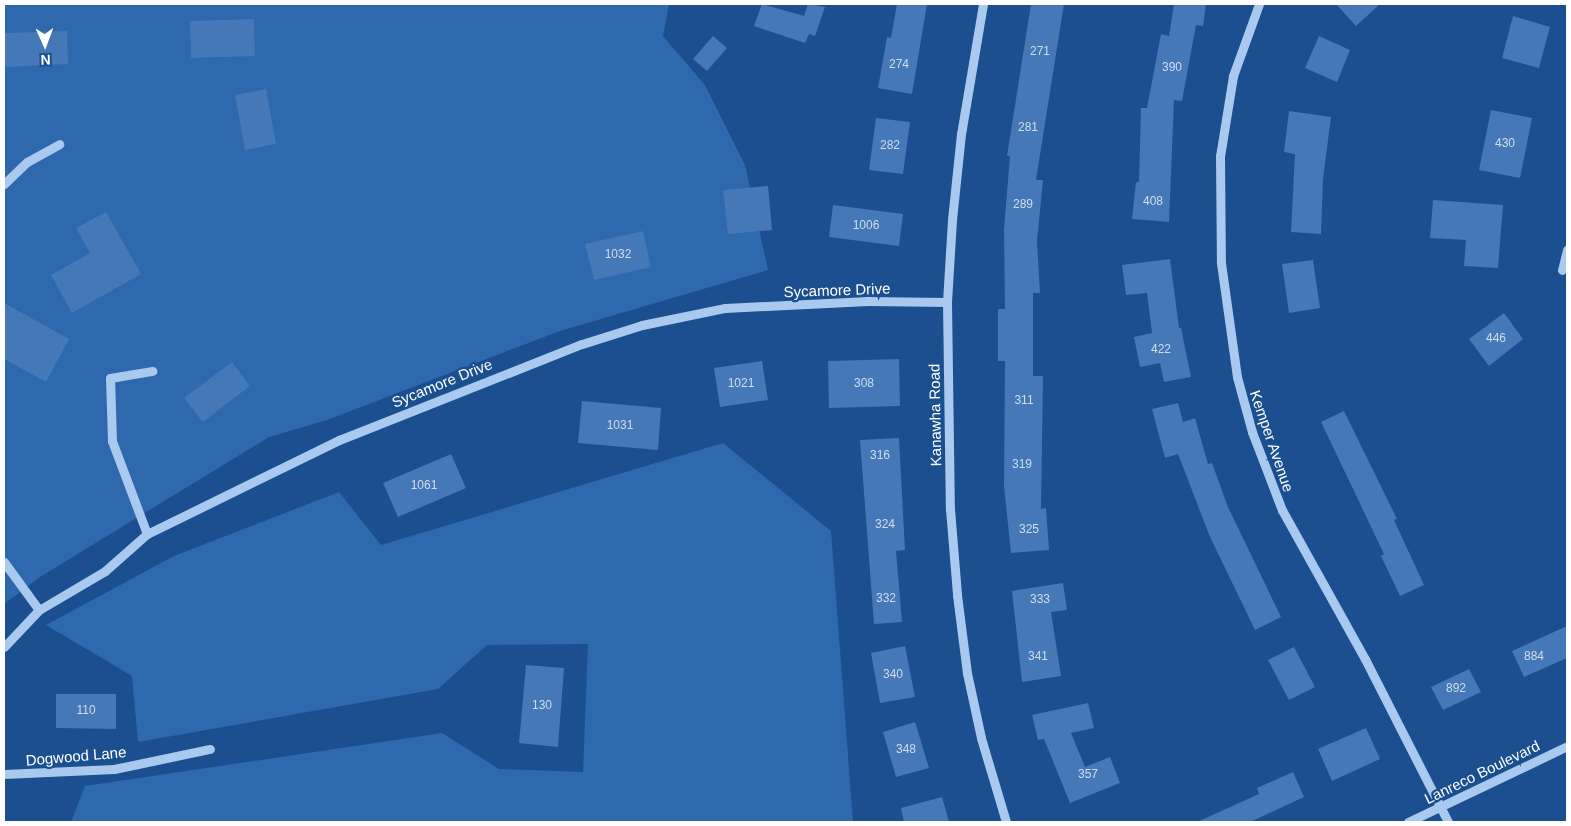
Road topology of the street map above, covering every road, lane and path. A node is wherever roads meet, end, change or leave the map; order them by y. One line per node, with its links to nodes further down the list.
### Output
1 (983, 4): 7 (street, Kanawha Road)
2 (1259, 4): 16 (street, Kemper Avenue)
3 (59, 144): 4 (street)
4 (4, 184)
5 (1567, 250): 6 (street)
6 (1562, 270)
7 (947, 302): 9 (street, Sycamore Drive); 17 (street, Kanawha Road)
8 (152, 371): 9 (street)
9 (147, 534): 11 (street, Sycamore Drive)
10 (4, 562): 11 (street)
11 (39, 610): 12 (street, Sycamore Drive)
12 (4, 647)
13 (1567, 746): 16 (street, Lanreco Boulevard)
14 (210, 749): 15 (street, Dogwood Lane)
15 (4, 774)
16 (1441, 807): 18 (street, Lanreco Boulevard); 19 (street, Kemper Avenue)
17 (1006, 822)
18 (1408, 822)
19 (1448, 822)

